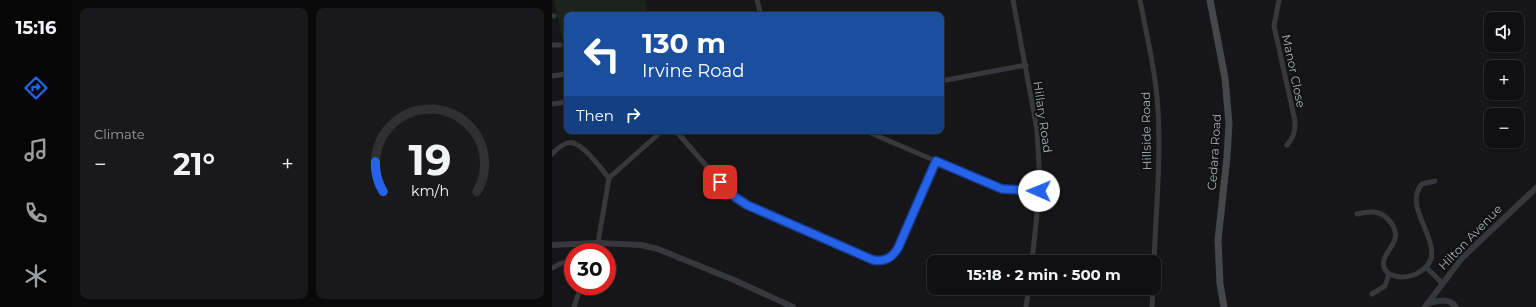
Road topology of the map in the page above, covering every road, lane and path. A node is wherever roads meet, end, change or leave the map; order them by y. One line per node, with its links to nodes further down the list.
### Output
1 (757, 0): 6 (street)
2 (1014, 0): 9 (street, Hillary Road)
3 (1140, 0): 31 (street, Hillside Road)
4 (1210, 0): 46 (main road, Cedara Road)
5 (1279, 0): 18 (street, Manor Close)
6 (761, 12)
7 (552, 45): 8 (street)
8 (560, 45)
9 (1026, 66): 12 (street); 24 (street, Hillary Road)
10 (564, 74): 11 (street)
11 (552, 76)
12 (944, 80)
13 (564, 102): 14 (street)
14 (552, 104)
15 (659, 134): 21 (street)
16 (679, 134): 20 (street)
17 (873, 134): 20 (street)
18 (1287, 145)
19 (552, 154): 21 (street)
20 (936, 161): 24 (street)
21 (609, 178): 26 (street)
22 (1435, 181): 33 (street)
23 (1536, 188): 36 (street, Hilton Avenue)
24 (1039, 191): 30 (street, Hillary Road)
25 (1357, 214): 35 (street)
26 (598, 243)
27 (564, 244): 29 (street)
28 (616, 244): 43 (street)
29 (552, 245)
30 (1033, 255)
31 (1154, 255)
32 (564, 263): 34 (street)
33 (1426, 267): 35 (street); 36 (street)
34 (552, 268)
35 (1389, 274): 37 (street)
36 (1442, 283): 41 (street, Hilton Avenue)
37 (1372, 294)
38 (578, 295): 42 (street)
39 (1027, 295): 44 (street)
40 (1153, 295): 45 (street)
41 (1427, 305): 47 (street)
42 (574, 307)
43 (793, 307)
44 (1026, 307)
45 (1152, 307)
46 (1224, 307)
47 (1456, 307)

